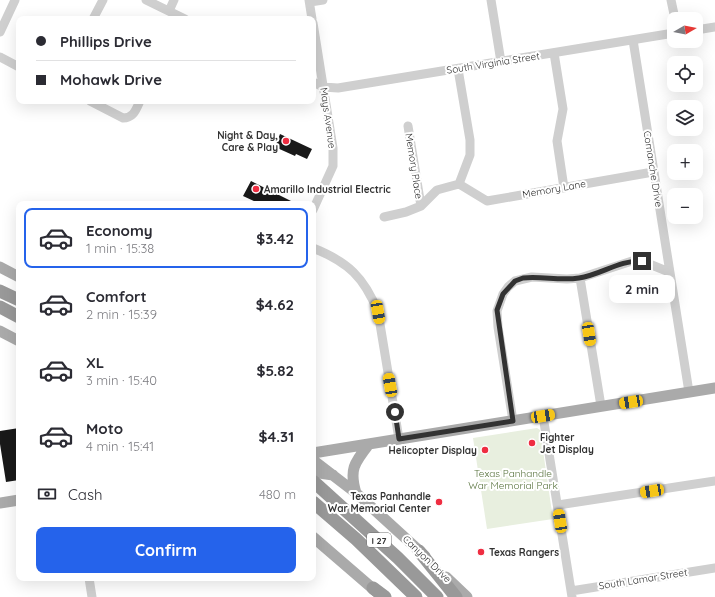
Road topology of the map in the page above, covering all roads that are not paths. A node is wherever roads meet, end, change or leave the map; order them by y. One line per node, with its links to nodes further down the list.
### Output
1 (15, 0): 16 (street)
2 (103, 0): 11 (street)
3 (146, 0): 9 (street)
4 (174, 0): 9 (street)
5 (323, 0): 8 (street)
6 (491, 0): 22 (street)
7 (672, 0): 10 (street)
8 (309, 1): 13 (street)
9 (169, 11): 12 (street)
10 (674, 12)
11 (95, 16)
12 (178, 16)
13 (312, 16)
14 (715, 27): 15 (street)
15 (703, 29)
16 (0, 32)
17 (667, 35): 18 (street, South Virginia Street)
18 (633, 40): 20 (street, South Virginia Street); 30 (street, Comanche Drive)
19 (316, 42): 26 (street, Mays Avenue)
20 (554, 53): 22 (street, South Virginia Street); 32 (street)
21 (0, 57): 23 (street)
22 (501, 62): 24 (street, South Virginia Street)
23 (16, 65)
24 (458, 69): 26 (street, South Virginia Street); 31 (street)
25 (316, 84): 26 (street, South Virginia Street)
26 (323, 87): 33 (street, Mays Avenue)
27 (96, 104): 28 (street)
28 (138, 104)
29 (408, 126): 34 (street, Memory Place)
30 (653, 172): 32 (street, Memory Lane); 38 (street, Comanche Drive)
31 (459, 184): 32 (street, Memory Lane); 34 (street)
32 (564, 188)
33 (316, 203)
34 (421, 206): 35 (street)
35 (384, 217)
36 (316, 249): 52 (street)
37 (0, 267): 39 (main road)
38 (669, 272): 40 (street); 48 (street, Comanche Drive)
39 (16, 275)
40 (580, 278): 49 (street); 51 (street)
41 (0, 291): 42 (highway)
42 (16, 299)
43 (0, 307): 44 (highway)
44 (16, 315)
45 (0, 331): 46 (main road)
46 (16, 339)
47 (715, 388): 48 (main road)
48 (689, 392): 49 (main road)
49 (601, 406): 50 (main road)
50 (543, 416): 51 (main road); 64 (street)
51 (513, 421): 52 (main road)
52 (399, 439): 53 (main road)
53 (369, 444): 54 (main road); 60 (main road)
54 (316, 453)
55 (316, 462): 57 (main road, Canyon Drive)
56 (316, 472): 57 (main road)
57 (333, 475): 60 (main road, Canyon Drive)
58 (715, 481): 64 (street)
59 (316, 483): 74 (highway, I 27)
60 (356, 493): 66 (main road, Canyon Drive)
61 (16, 500): 62 (main road)
62 (0, 503)
63 (316, 505): 73 (highway, I 27)
64 (558, 505): 70 (street)
65 (316, 540): 69 (main road)
66 (419, 551): 75 (highway); 76 (main road, Canyon Drive)
67 (715, 568): 70 (street, South Lamar Street)
68 (89, 581): 71 (street)
69 (373, 588): 72 (highway)
70 (572, 594)
71 (92, 597)
72 (384, 597)
73 (416, 597)
74 (437, 597)
75 (456, 597)
76 (467, 597)

